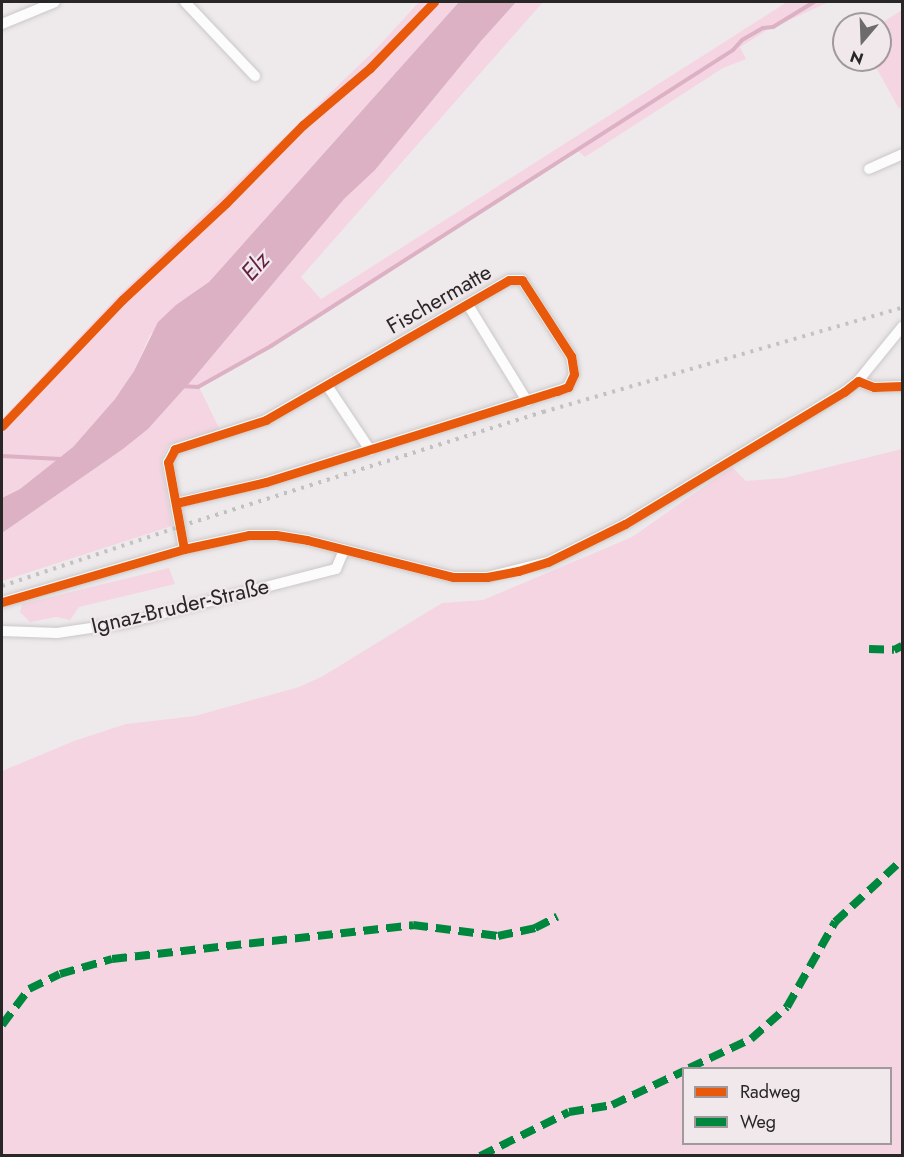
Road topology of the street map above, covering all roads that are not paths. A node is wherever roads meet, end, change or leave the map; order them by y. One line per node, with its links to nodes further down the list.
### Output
1 (54, 2): 3 (street)
2 (185, 2): 4 (street)
3 (2, 24)
4 (255, 76)
5 (903, 154): 6 (street)
6 (869, 169)
7 (468, 305): 11 (street, Fischermatte); 12 (street, Fischermatte); 12 (street, Fischermatte)
8 (903, 327): 9 (street)
9 (858, 381): 10 (street); 16 (street)
10 (903, 386)
11 (328, 387): 13 (street); 14 (street, Fischermatte)
12 (527, 401): 13 (street, Fischermatte)
13 (370, 450): 14 (street, Fischermatte)
14 (176, 503): 15 (street, Fischermatte)
15 (184, 549): 16 (street); 17 (street)
16 (344, 550): 18 (street, Ignaz-Bruder-Straße)
17 (2, 602)
18 (2, 631)

